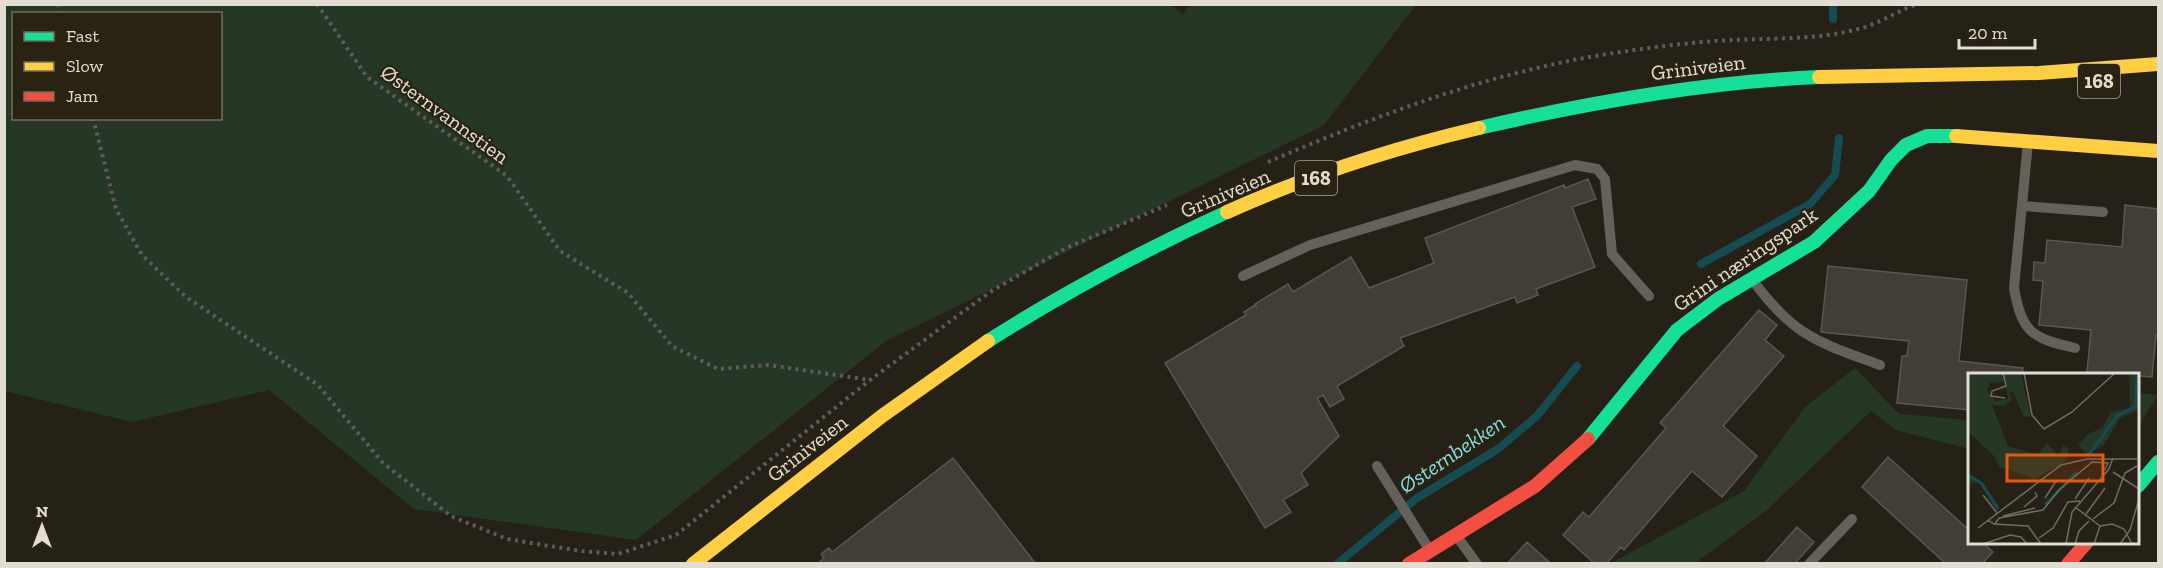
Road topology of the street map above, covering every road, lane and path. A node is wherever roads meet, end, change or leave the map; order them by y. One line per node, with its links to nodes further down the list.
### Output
1 (317, 4): 15 (path, Østernvannstien)
2 (2158, 64): 3 (main road, Griniveien / 168)
3 (2041, 73): 4 (main road, Griniveien / 168); 24 (main road, Griniveien / 168)
4 (2105, 82)
5 (94, 120): 23 (path)
6 (2028, 141): 7 (main road, Grini næringspark); 8 (lane); 11 (main road, Grini næringspark)
7 (2158, 152)
8 (2023, 206): 9 (lane); 13 (lane)
9 (2103, 212)
10 (1243, 276): 12 (lane)
11 (1752, 280): 14 (lane); 20 (main road, Grini næringspark)
12 (1650, 296)
13 (2075, 348)
14 (1880, 364)
15 (870, 380)
16 (2158, 462): 18 (main road)
17 (1377, 466): 22 (lane)
18 (2139, 485)
19 (1852, 519): 27 (lane)
20 (1455, 534): 22 (main road, Grini næringspark); 26 (lane)
21 (2086, 544): 28 (main road)
22 (1429, 549): 25 (main road, Grini næringspark)
23 (618, 554)
24 (693, 564)
25 (1409, 564)
26 (1478, 564)
27 (1809, 564)
28 (2068, 564)

